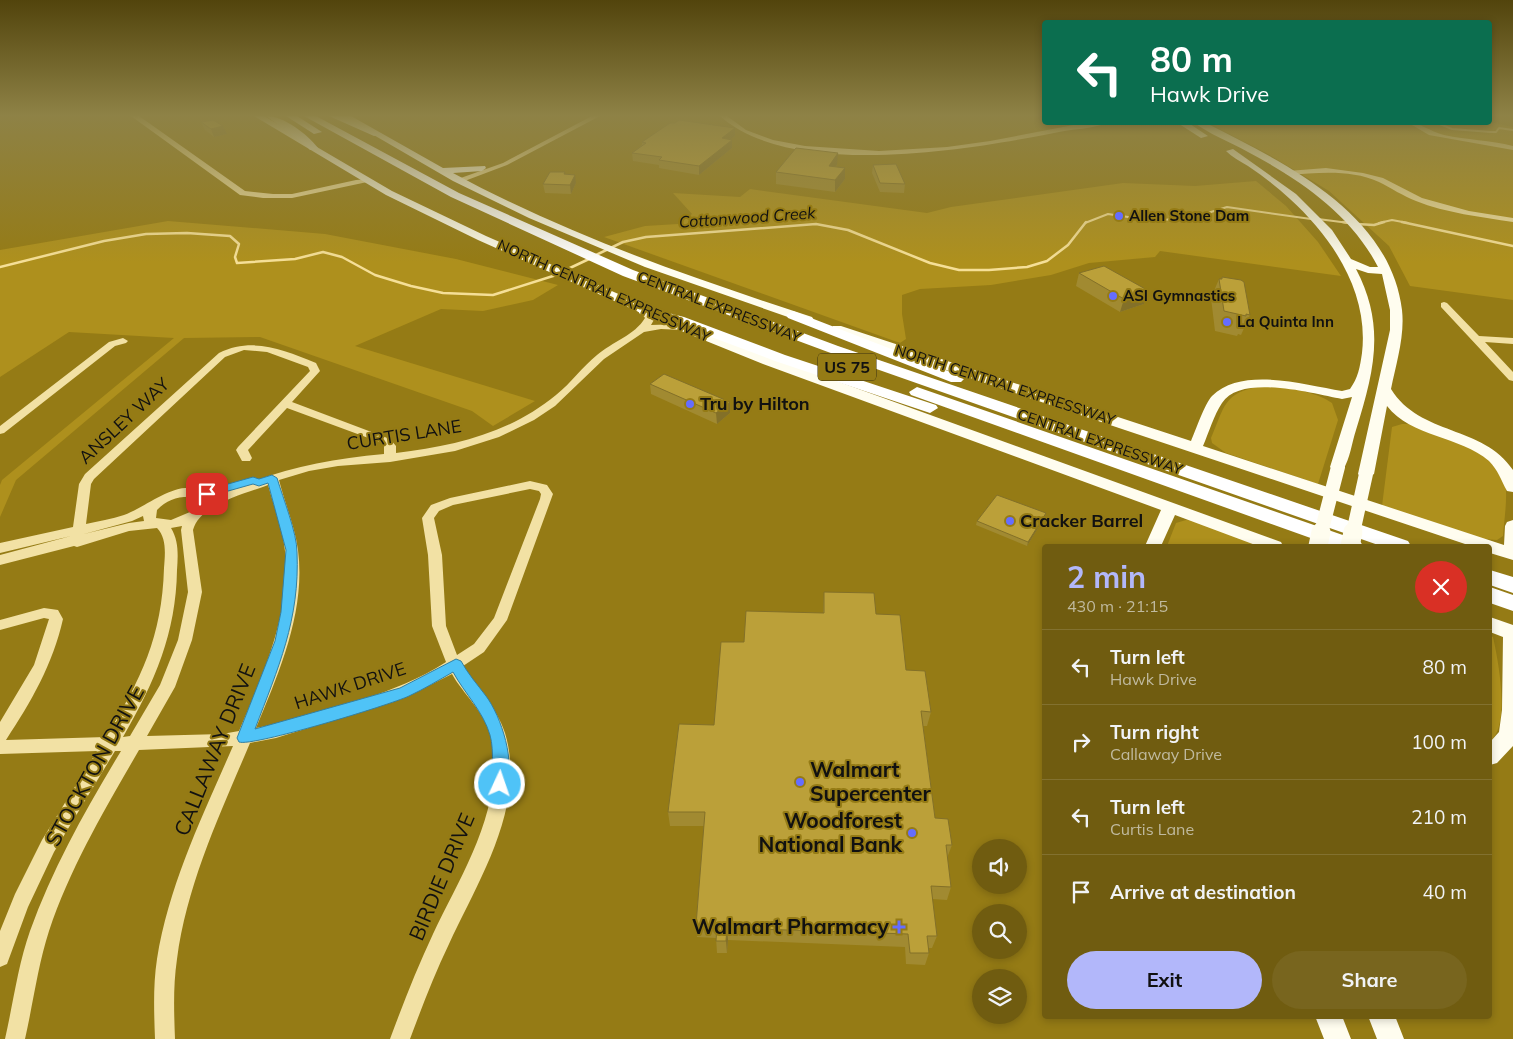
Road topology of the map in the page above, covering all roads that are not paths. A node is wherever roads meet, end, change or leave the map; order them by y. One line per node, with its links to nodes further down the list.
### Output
1 (203, 164): 17 (street)
2 (215, 164): 14 (street)
3 (339, 164): 14 (main road, NORTH CENTRAL EXPRESSWAY)
4 (378, 164): 21 (highway, CENTRAL EXPRESSWAY / US 75)
5 (398, 164): 21 (highway, CENTRAL EXPRESSWAY / US 75)
6 (430, 164): 12 (main road, NORTH CENTRAL EXPRESSWAY)
7 (489, 164): 11 (street)
8 (503, 164): 16 (street)
9 (1250, 164): 15 (main road)
10 (1276, 164): 13 (main road)
11 (482, 168): 12 (main road); 16 (street)
12 (438, 169): 16 (main road, NORTH CENTRAL EXPRESSWAY)
13 (1288, 172): 15 (main road); 18 (street); 20 (main road)
14 (354, 174): 17 (main road, NORTH CENTRAL EXPRESSWAY)
15 (1266, 174): 19 (main road)
16 (456, 178): 28 (main road, NORTH CENTRAL EXPRESSWAY)
17 (368, 181): 23 (main road, NORTH CENTRAL EXPRESSWAY)
18 (1513, 220)
19 (1335, 242): 22 (main road)
20 (1369, 244): 25 (main road)
21 (563, 250): 24 (highway, CENTRAL EXPRESSWAY / US 75)
22 (1347, 260): 25 (main road); 29 (main road)
23 (536, 262): 27 (main road, NORTH CENTRAL EXPRESSWAY)
24 (610, 270): 40 (highway, CENTRAL EXPRESSWAY / US 75); 46 (highway, CENTRAL EXPRESSWAY / US 75)
25 (1385, 271): 29 (main road)
26 (1444, 304): 32 (street)
27 (645, 311): 30 (main road, NORTH CENTRAL EXPRESSWAY); 31 (street); 46 (highway)
28 (793, 315): 40 (highway); 45 (main road, NORTH CENTRAL EXPRESSWAY)
29 (1381, 318): 36 (main road); 38 (main road)
30 (683, 327): 31 (street, CURTIS LANE); 55 (main road, NORTH CENTRAL EXPRESSWAY)
31 (640, 330): 48 (street, CURTIS LANE)
32 (1475, 338): 34 (street); 35 (street)
33 (123, 341): 44 (street)
34 (1513, 341)
35 (1513, 378)
36 (1362, 382): 37 (main road); 42 (main road)
37 (1302, 388): 42 (main road); 45 (main road)
38 (1384, 389): 41 (main road); 43 (main road)
39 (285, 403): 47 (street); 48 (street); 59 (street, ANSLEY WAY)
40 (1039, 421): 65 (highway, CENTRAL EXPRESSWAY / US 75)
41 (1433, 427): 43 (main road); 52 (main road)
42 (1348, 428): 62 (main road, bridge)
43 (1377, 428): 49 (main road)
44 (0, 431)
45 (1194, 448): 66 (main road, NORTH CENTRAL EXPRESSWAY)
46 (1093, 454): 63 (highway, CENTRAL EXPRESSWAY / US 75)
47 (246, 458)
48 (390, 458): 50 (street, CURTIS LANE)
49 (1366, 474): 64 (main road, bridge)
50 (266, 480): 53 (street, CURTIS LANE); 56 (street, CURTIS LANE); 80 (street, CALLAWAY DRIVE)
51 (540, 486): 78 (street, HAWK DRIVE); 78 (street, BIRDIE DRIVE)
52 (1513, 487)
53 (196, 494): 54 (street, CURTIS LANE); 56 (street, STOCKTON DRIVE)
54 (154, 505): 57 (street, STOCKTON DRIVE); 59 (street)
55 (1170, 508): 60 (main road); 61 (main road, NORTH CENTRAL EXPRESSWAY)
56 (194, 514): 57 (street, CURTIS LANE); 81 (street, STOCKTON DRIVE)
57 (158, 524): 59 (street); 82 (street, STOCKTON DRIVE)
58 (1513, 526): 69 (main road)
59 (77, 537): 68 (street); 70 (street)
60 (1154, 544)
61 (1269, 544)
62 (1319, 544)
63 (1346, 544)
64 (1352, 544)
65 (1396, 544)
66 (1485, 544)
67 (1492, 546): 69 (main road, NORTH CENTRAL EXPRESSWAY)
68 (0, 548)
69 (1512, 553)
70 (0, 560)
71 (1492, 578): 72 (highway)
72 (1513, 585)
73 (1492, 596): 74 (highway)
74 (1513, 603)
75 (0, 625): 79 (street)
76 (1492, 625): 77 (main road)
77 (1512, 632): 84 (main road)
78 (456, 664): 80 (street, HAWK DRIVE); 90 (street, BIRDIE DRIVE)
79 (0, 735)
80 (244, 738): 81 (street, HAWK DRIVE); 89 (street, CALLAWAY DRIVE)
81 (133, 744): 82 (street, HAWK DRIVE); 88 (street, STOCKTON DRIVE)
82 (108, 745): 83 (street); 85 (street, STOCKTON DRIVE)
83 (0, 747)
84 (1492, 754)
85 (0, 957)
86 (1329, 1019): 91 (main road)
87 (1382, 1019): 92 (main road)
88 (15, 1039)
89 (165, 1039)
90 (400, 1039)
91 (1338, 1039)
92 (1391, 1039)

